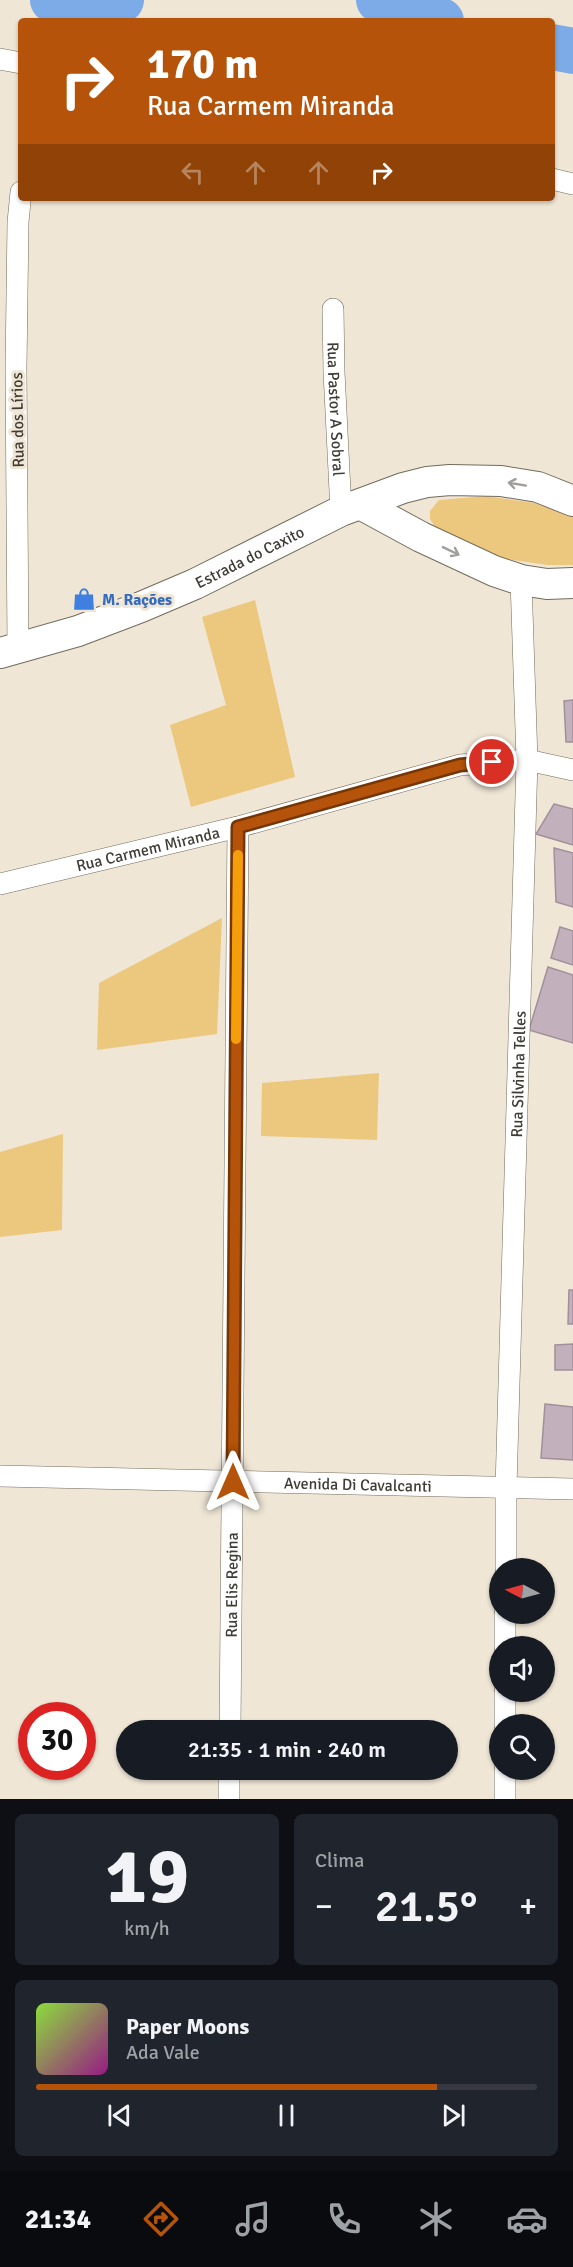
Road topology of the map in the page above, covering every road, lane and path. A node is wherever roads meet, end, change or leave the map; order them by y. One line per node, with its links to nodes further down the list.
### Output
1 (0, 59): 2 (street)
2 (18, 62)
3 (555, 180): 4 (street)
4 (573, 184)
5 (20, 201): 13 (street, Rua dos Lírios)
6 (333, 309): 9 (street, Rua Pastor A Sobral)
7 (427, 482): 8 (main road, Estrada do Caxito, one-way to 7); 9 (main road, Estrada do Caxito); 10 (main road)
8 (573, 501)
9 (352, 508): 10 (main road); 13 (main road, Estrada do Caxito)
10 (421, 537): 11 (main road, one-way to 11)
11 (521, 580): 12 (main road); 14 (street, Rua Silvinha Telles)
12 (573, 583)
13 (9, 651)
14 (527, 760): 15 (street, Rua Carmem Miranda); 16 (street, Rua Carmem Miranda); 20 (street, Rua Silvinha Telles)
15 (573, 770)
16 (238, 827): 17 (street, Rua Carmem Miranda); 19 (street, Rua Elis Regina)
17 (0, 884)
18 (0, 1476): 19 (street, Avenida Di Cavalcanti)
19 (233, 1482): 20 (street, Avenida Di Cavalcanti); 23 (street, Rua Elis Regina)
20 (506, 1488): 21 (street, Avenida Di Cavalcanti); 22 (street, Rua Silvinha Telles)
21 (573, 1489)
22 (506, 1558)
23 (230, 1720)
24 (229, 1780): 26 (street)
25 (505, 1780): 27 (street)
26 (229, 1799)
27 (505, 1799)

